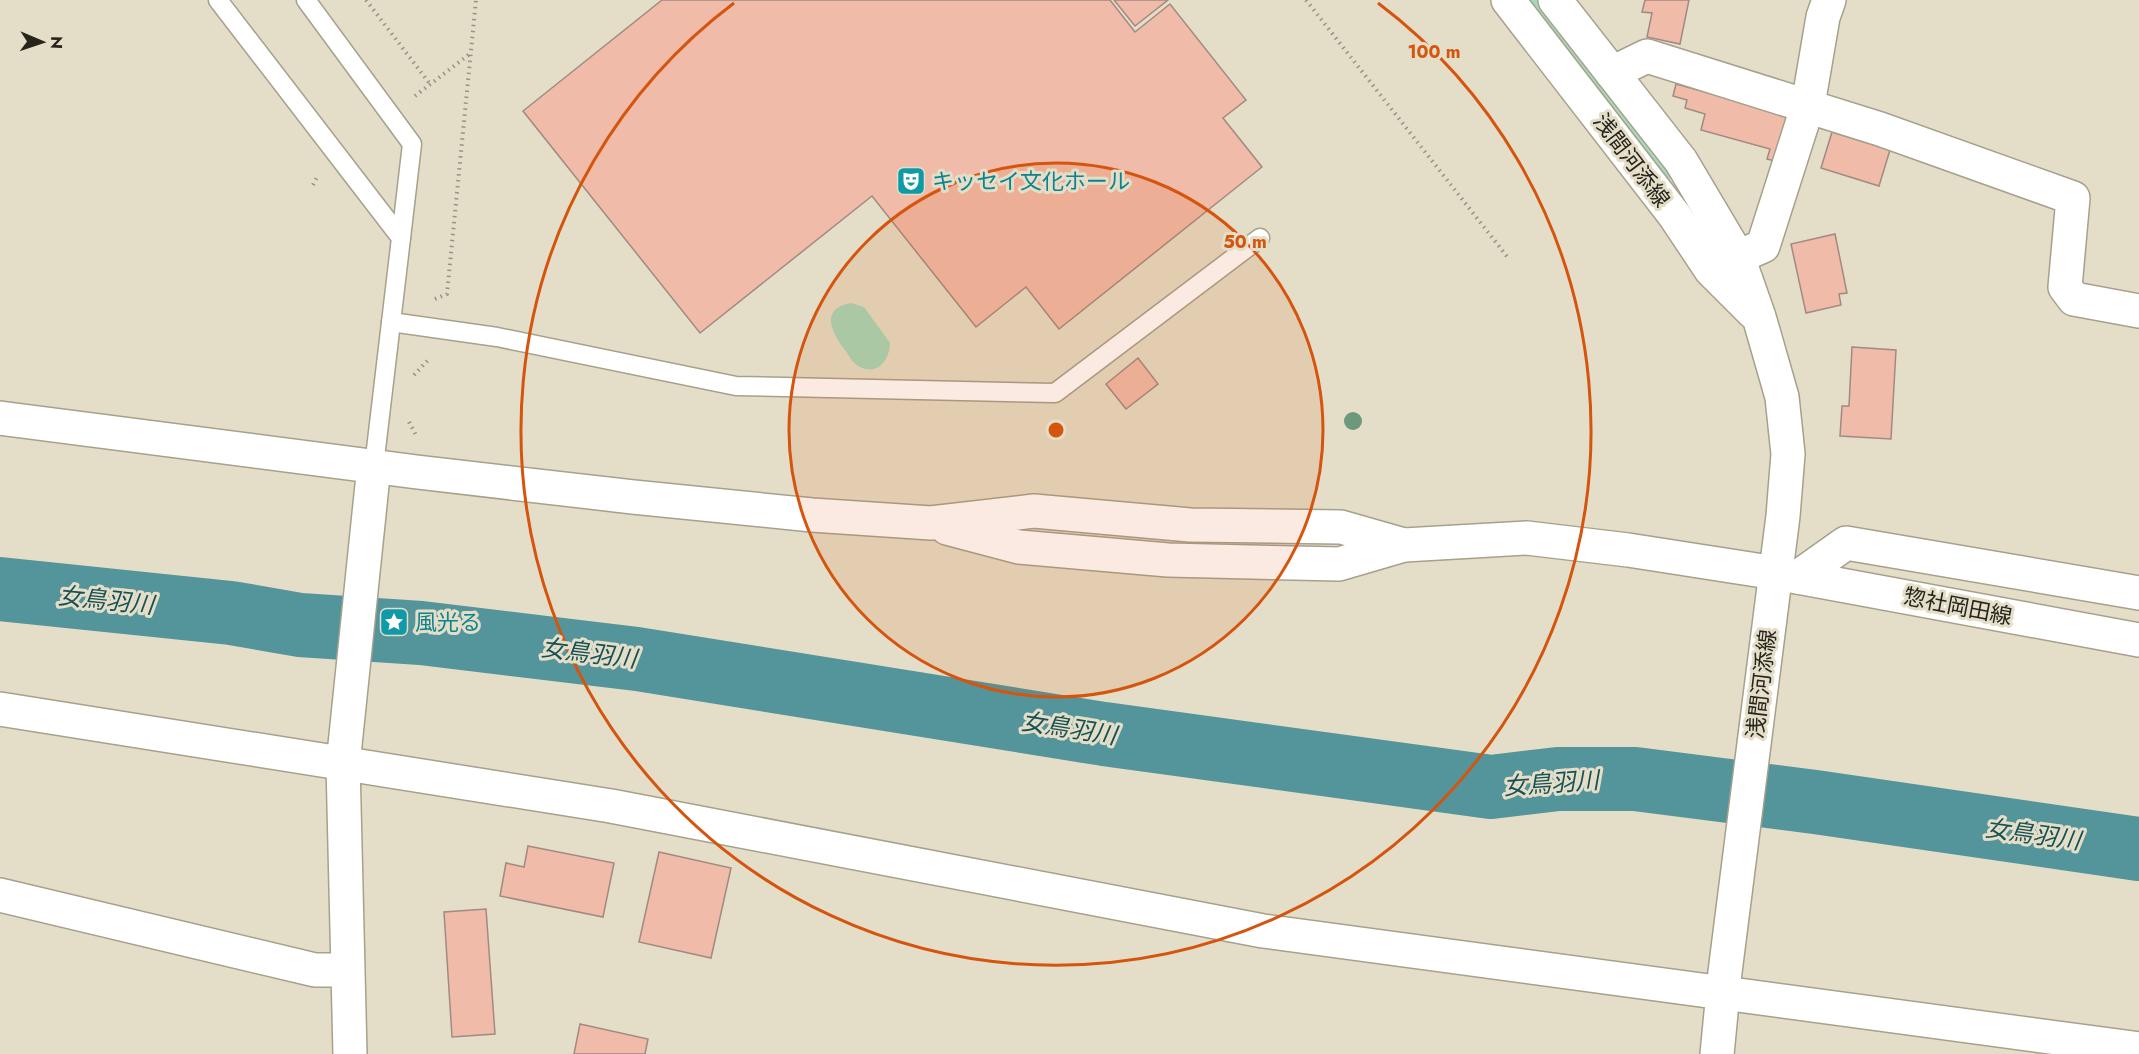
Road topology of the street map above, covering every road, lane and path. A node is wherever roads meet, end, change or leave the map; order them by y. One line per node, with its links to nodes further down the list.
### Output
1 (218, 0): 14 (lane)
2 (306, 0): 14 (lane)
3 (366, 0): 11 (path)
4 (476, 0): 9 (path)
5 (1306, 0): 17 (path)
6 (1508, 0): 20 (street, 浅間河添線)
7 (1555, 0): 10 (street, 浅間河添線)
8 (1829, 0): 13 (street)
9 (471, 53): 11 (path); 18 (path)
10 (1612, 73): 13 (street); 16 (street, 浅間河添線)
11 (430, 84): 12 (path)
12 (414, 96)
13 (1808, 105): 16 (street); 19 (street)
14 (401, 238): 21 (lane)
15 (1260, 238): 21 (lane)
16 (1738, 257): 20 (street, 浅間河添線)
17 (1509, 259)
18 (435, 299)
19 (2139, 311)
20 (1759, 317): 24 (street, 浅間河添線)
21 (391, 322): 23 (lane)
22 (0, 418): 23 (street)
23 (373, 478): 24 (street, 惣社岡田線); 28 (street)
24 (1787, 575): 25 (street); 26 (street, 惣社岡田線); 31 (street, 浅間河添線)
25 (2139, 593)
26 (2139, 640)
27 (0, 709): 28 (street)
28 (344, 755): 30 (street); 31 (street)
29 (0, 896): 30 (street)
30 (347, 970): 33 (street)
31 (1724, 982): 32 (street); 34 (street, 浅間河添線)
32 (2139, 1049)
33 (350, 1054)
34 (1717, 1054)

